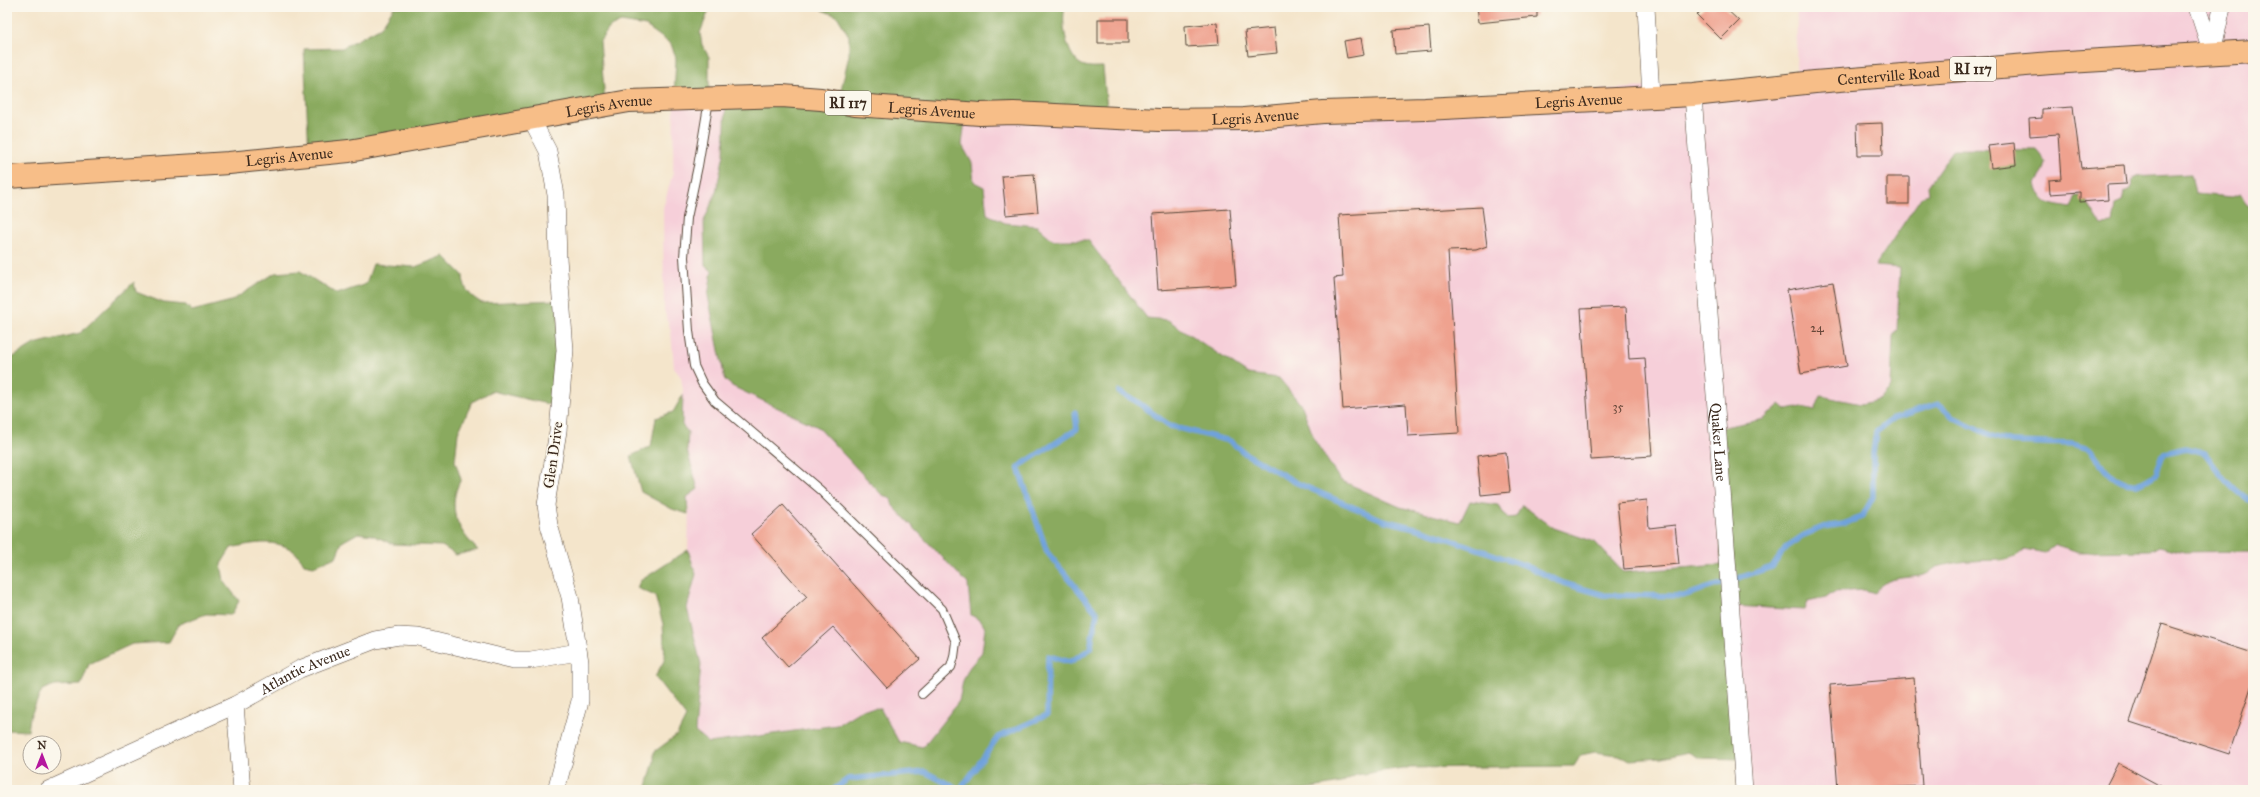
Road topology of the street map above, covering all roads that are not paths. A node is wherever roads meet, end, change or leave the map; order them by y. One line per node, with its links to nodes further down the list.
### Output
1 (1646, 7): 7 (street)
2 (2197, 7): 5 (street)
3 (2222, 7): 5 (street)
4 (2253, 51): 5 (main road, Centerville Road / RI 117)
5 (2212, 53): 6 (main road, Centerville Road / RI 117)
6 (1693, 95): 7 (main road, Legris Avenue / RI 117); 17 (street, Quaker Lane)
7 (1651, 96): 8 (main road, Legris Avenue / RI 117)
8 (709, 98): 9 (main road, Legris Avenue / RI 117); 12 (lane)
9 (531, 118): 10 (main road, Legris Avenue / RI 117); 11 (street, Glen Drive)
10 (7, 177)
11 (578, 652): 13 (street, Atlantic Avenue); 16 (street, Glen Drive)
12 (922, 694)
13 (235, 705): 14 (street, Atlantic Avenue); 15 (street)
14 (48, 790)
15 (242, 790)
16 (556, 790)
17 (1744, 790)

